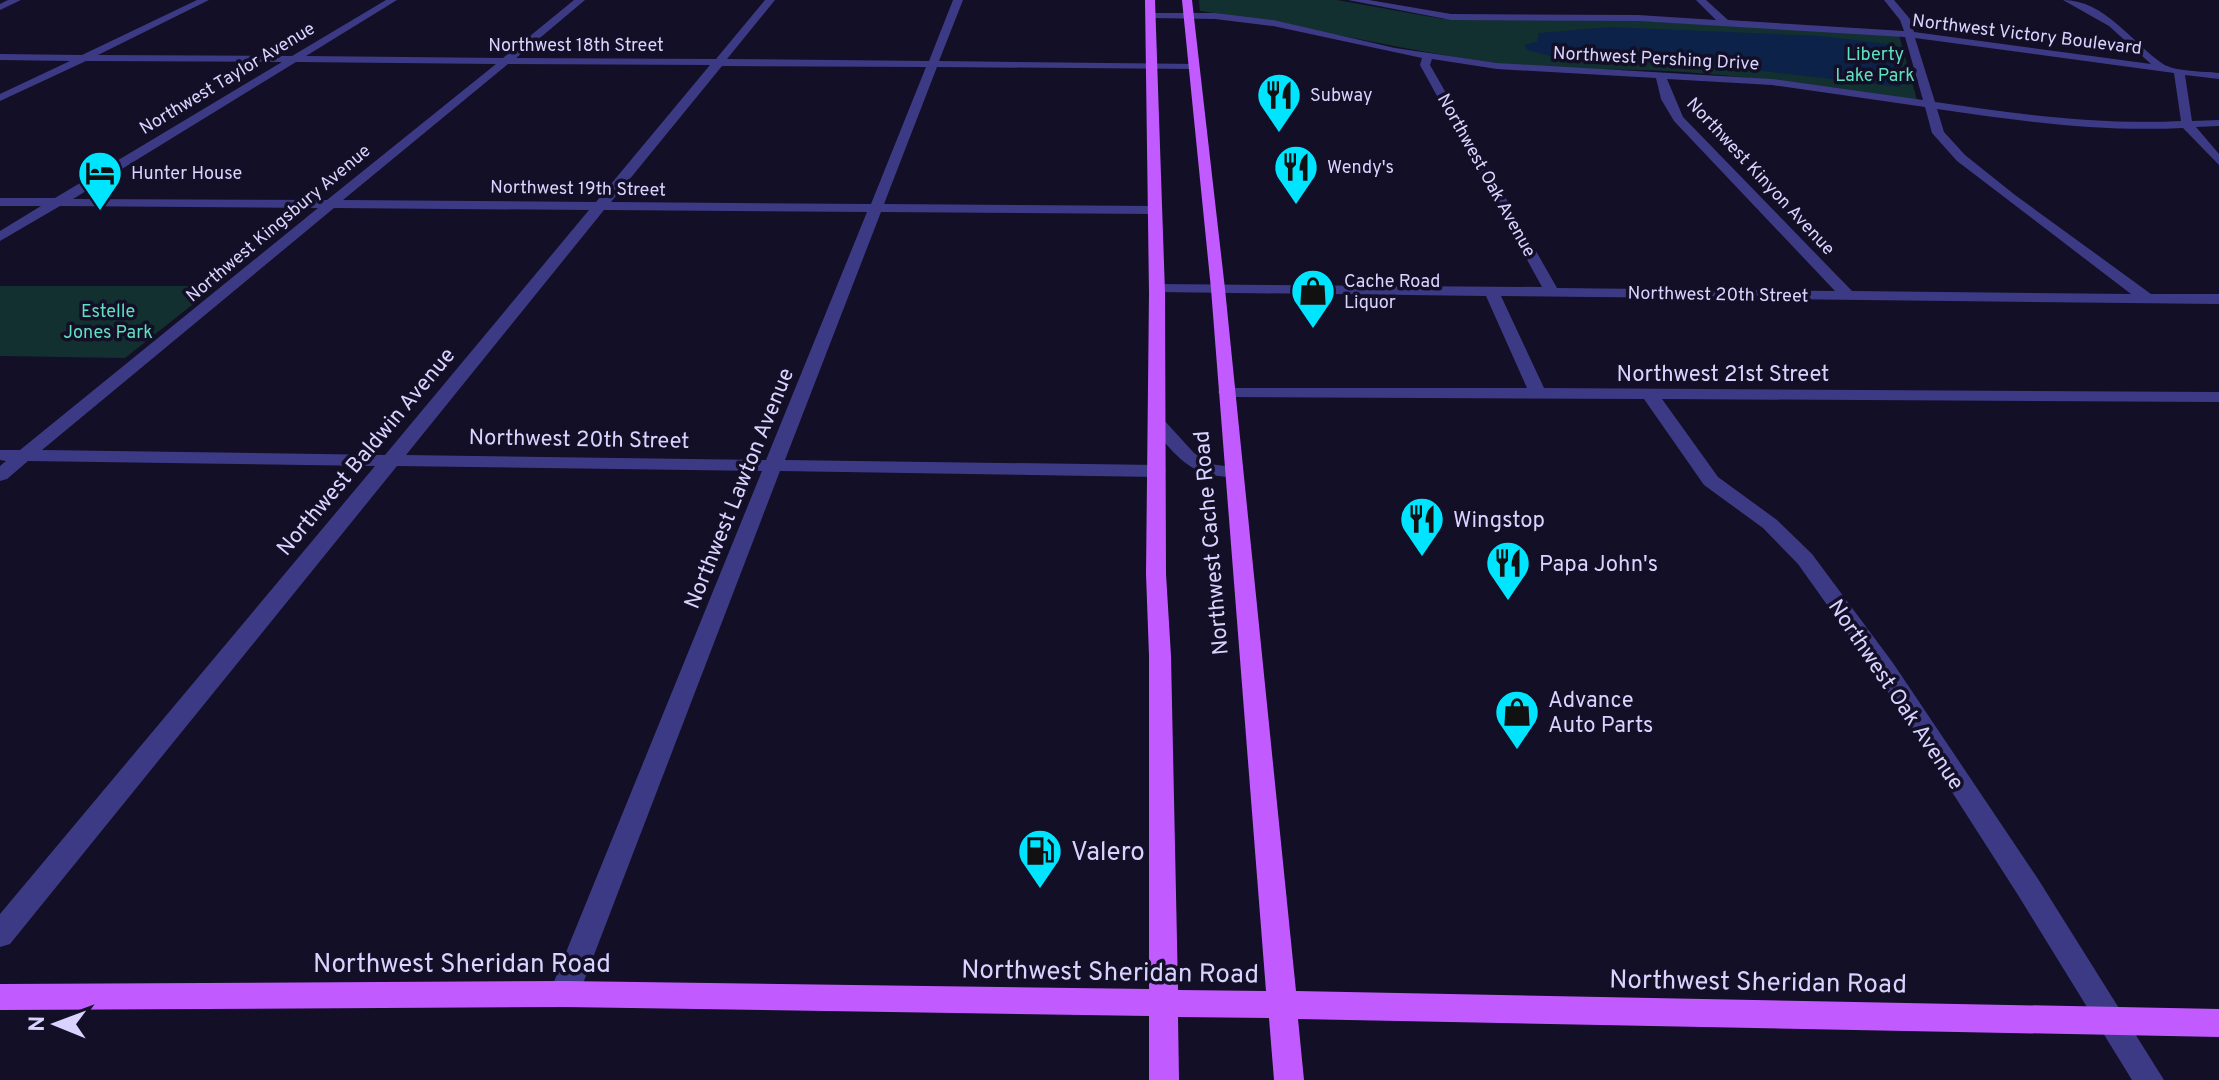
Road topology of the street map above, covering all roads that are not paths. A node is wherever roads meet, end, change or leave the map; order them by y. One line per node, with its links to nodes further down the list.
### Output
1 (16, 0): 11 (street)
2 (204, 0): 20 (street)
3 (392, 0): 21 (street, Northwest Taylor Avenue)
4 (580, 0): 22 (street, Northwest Kingsbury Avenue)
5 (770, 0): 23 (street, Northwest Baldwin Avenue)
6 (958, 0): 24 (street, Northwest Lawton Avenue)
7 (1353, 0): 15 (street, Northwest Victory Boulevard)
8 (1701, 0): 16 (street)
9 (1889, 0): 17 (street)
10 (2068, 0): 27 (street)
11 (0, 7)
12 (1150, 7): 13 (street, Northwest Pershing Drive); 25 (main road, Northwest Cache Road)
13 (1188, 8): 19 (street, Northwest Pershing Drive); 26 (main road, Northwest Cache Road)
14 (1536, 9): 15 (street)
15 (1545, 19): 16 (street, Northwest Victory Boulevard)
16 (1724, 22): 17 (street, Northwest Victory Boulevard)
17 (1909, 34): 27 (street, Northwest Victory Boulevard); 32 (street)
18 (0, 57): 20 (street, Northwest 18th Street)
19 (1427, 57): 29 (street, Northwest Pershing Drive); 46 (street, Northwest Oak Avenue)
20 (84, 58): 21 (street, Northwest 18th Street); 31 (street)
21 (292, 59): 22 (street, Northwest 18th Street); 37 (street, Northwest Taylor Avenue)
22 (503, 61): 23 (street, Northwest 18th Street); 38 (street, Northwest Kingsbury Avenue)
23 (720, 62): 24 (street, Northwest 18th Street); 39 (street, Northwest Baldwin Avenue)
24 (932, 64): 25 (street, Northwest 18th Street); 40 (street, Northwest Lawton Avenue)
25 (1152, 65): 26 (street, Northwest 18th Street); 41 (main road, Northwest Cache Road)
26 (1195, 66): 44 (main road, Northwest Cache Road)
27 (2162, 68): 28 (street, Northwest Victory Boulevard)
28 (2179, 70): 30 (street, Northwest Victory Boulevard); 34 (street)
29 (1660, 74): 32 (street, Northwest Pershing Drive); 47 (street, Northwest Kinyon Avenue)
30 (2219, 76)
31 (0, 98)
32 (1930, 106): 34 (street, Northwest Pershing Drive); 48 (street)
33 (2219, 123): 34 (street, Northwest Pershing Drive)
34 (2187, 125): 35 (street)
35 (2219, 161)
36 (0, 202): 37 (street, Northwest 19th Street)
37 (57, 202): 38 (street, Northwest 19th Street); 42 (street, Northwest Taylor Avenue)
38 (329, 204): 39 (street, Northwest 19th Street); 56 (street, Northwest Kingsbury Avenue)
39 (599, 207): 40 (street, Northwest 19th Street); 57 (street, Northwest Baldwin Avenue)
40 (873, 209): 41 (street, Northwest 19th Street); 58 (street, Northwest Lawton Avenue)
41 (1155, 210): 43 (main road, Northwest Cache Road)
42 (0, 237)
43 (1157, 288): 44 (street, Northwest 20th Street); 54 (main road, Northwest Cache Road)
44 (1218, 289): 45 (street, Northwest 20th Street); 50 (main road, Northwest Cache Road)
45 (1492, 292): 46 (street, Northwest 20th Street); 51 (street)
46 (1553, 293): 47 (street, Northwest 20th Street)
47 (1848, 295): 48 (street, Northwest 20th Street)
48 (2148, 299): 49 (street, Northwest 20th Street)
49 (2219, 299)
50 (1227, 392): 51 (street, Northwest 21st Street); 60 (main road, Northwest Cache Road)
51 (1538, 393): 52 (street, Northwest 21st Street)
52 (1650, 395): 53 (street, Northwest 21st Street); 67 (street, Northwest Oak Avenue)
53 (2219, 397)
54 (1157, 423): 59 (main road, Northwest Cache Road); 60 (street)
55 (0, 455): 56 (street, Northwest 20th Street)
56 (25, 455): 57 (street, Northwest 20th Street); 61 (street, Northwest Kingsbury Avenue)
57 (389, 460): 58 (street, Northwest 20th Street); 62 (street, Northwest Baldwin Avenue)
58 (775, 464): 59 (street, Northwest 20th Street); 63 (street, Northwest Lawton Avenue)
59 (1157, 471): 65 (main road, Northwest Cache Road)
60 (1233, 472): 66 (main road, Northwest Cache Road)
61 (0, 475)
62 (0, 935)
63 (564, 994): 64 (main road, Northwest Sheridan Road); 65 (main road, Northwest Sheridan Road)
64 (0, 997)
65 (1164, 1004): 66 (main road, Northwest Sheridan Road); 69 (main road, Northwest Cache Road)
66 (1282, 1006): 67 (main road, Northwest Sheridan Road); 70 (main road, Northwest Cache Road)
67 (2112, 1021): 68 (main road, Northwest Sheridan Road); 71 (street, Northwest Oak Avenue)
68 (2219, 1023)
69 (1164, 1080)
70 (1289, 1080)
71 (2149, 1080)

